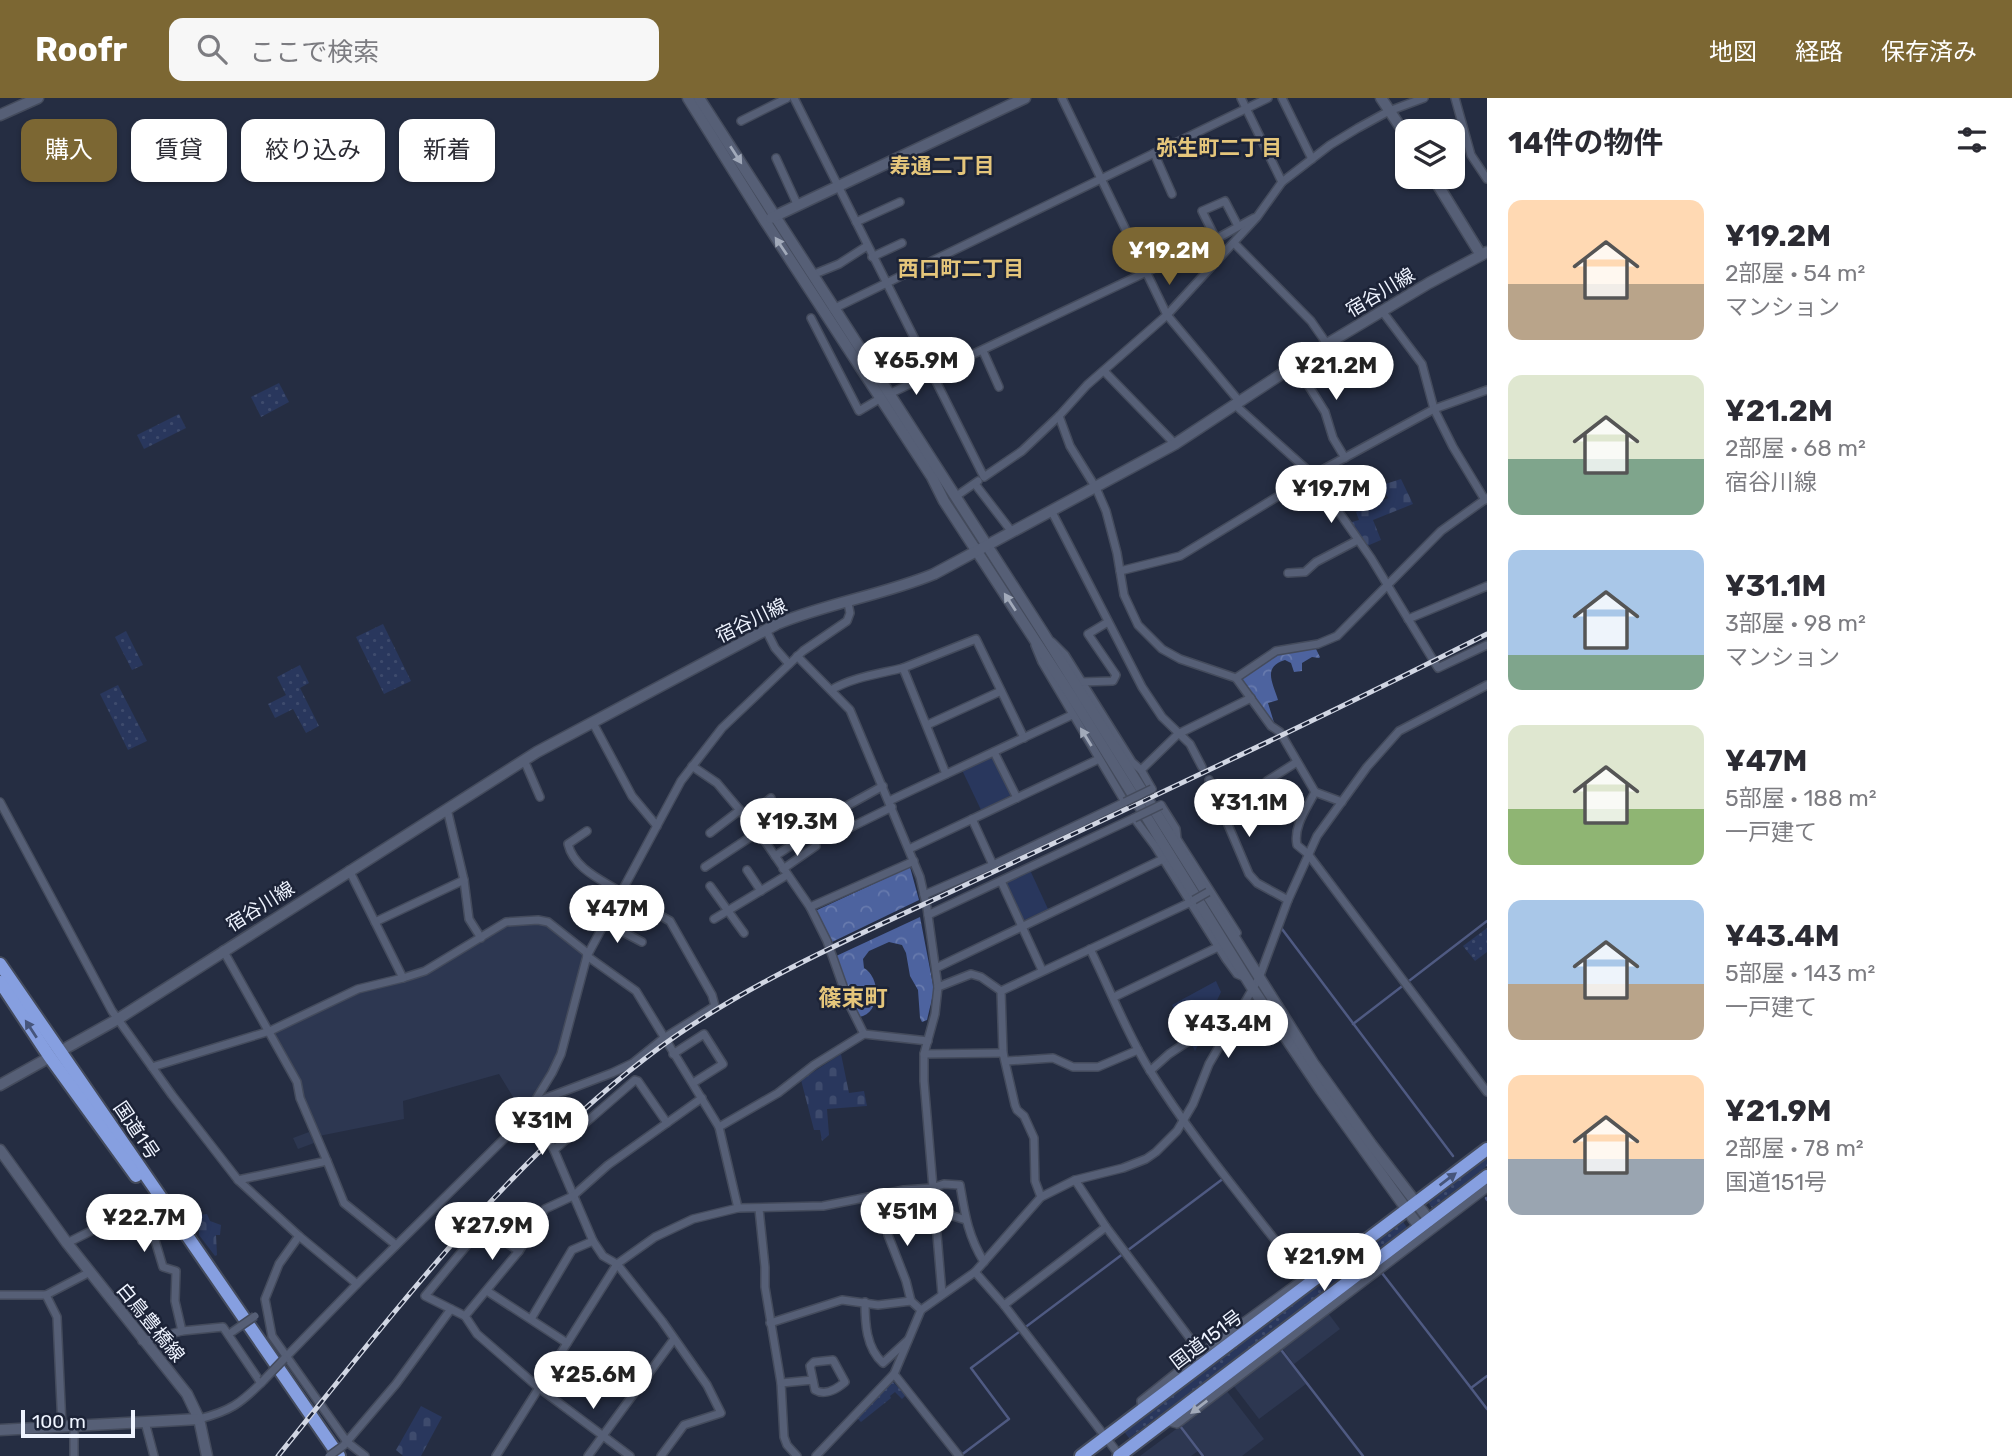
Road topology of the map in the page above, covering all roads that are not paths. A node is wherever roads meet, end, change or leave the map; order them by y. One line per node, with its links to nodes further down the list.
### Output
1 (38, 98): 16 (street)
2 (688, 98): 32 (street)
3 (699, 98): 30 (street, one-way to 30)
4 (788, 98): 18 (street)
5 (794, 98): 25 (street)
6 (1025, 98): 25 (street)
7 (1062, 98): 23 (street)
8 (1241, 98): 14 (street)
9 (1268, 98): 14 (street)
10 (1282, 98): 21 (street)
11 (1381, 98): 15 (street)
12 (1424, 98): 15 (street)
13 (1455, 98): 22 (street)
14 (1246, 108): 19 (street); 24 (street)
15 (1389, 111): 17 (street); 21 (street)
16 (0, 115)
17 (1395, 120)
18 (741, 121)
19 (1154, 153): 23 (street); 27 (street)
20 (776, 158): 29 (street)
21 (1312, 159): 24 (street)
22 (1487, 179)
23 (1101, 180): 41 (street); 43 (street)
24 (1282, 182): 31 (street)
25 (838, 186): 29 (street); 33 (street)
26 (1441, 189): 39 (street)
27 (1172, 194)
28 (900, 202): 33 (street)
29 (798, 205): 30 (street)
30 (775, 216): 32 (street); 42 (street)
31 (1257, 217): 34 (street); 37 (street)
32 (765, 221): 55 (street, one-way to 32)
33 (856, 222): 38 (street)
34 (1238, 226): 35 (street); 35 (street)
35 (1216, 239): 41 (street)
36 (902, 243): 40 (street)
37 (1234, 243): 46 (street); 48 (street)
38 (867, 246): 40 (street); 42 (street)
39 (1484, 253): 45 (street, 宿谷川線)
40 (872, 257): 43 (street)
41 (1146, 273): 46 (street); 49 (street)
42 (812, 275): 44 (street)
43 (886, 284): 44 (street); 52 (street)
44 (833, 309): 55 (street)
45 (1382, 312): 48 (street, 宿谷川線); 57 (street)
46 (1167, 315): 51 (street); 56 (street)
47 (811, 318): 55 (street)
48 (1327, 344): 50 (street, 宿谷川線)
49 (983, 351): 52 (street); 53 (street)
50 (1296, 364): 56 (street, 宿谷川線); 60 (street)
51 (1104, 371): 58 (street); 59 (street)
52 (933, 374): 55 (street); 62 (street)
53 (999, 387)
54 (1487, 390): 57 (street)
55 (885, 396): 65 (street); 71 (street)
56 (1237, 402): 59 (street, 宿谷川線); 61 (street)
57 (1434, 409): 60 (street); 66 (street)
58 (1059, 416): 62 (street); 64 (street)
59 (1175, 444): 64 (street, 宿谷川線)
60 (1345, 458): 61 (street)
61 (1313, 475): 69 (street); 72 (street)
62 (984, 477): 63 (street)
63 (975, 484): 65 (street); 68 (street)
64 (1096, 488): 67 (street, 宿谷川線); 72 (street)
65 (955, 497): 70 (street)
66 (1486, 499): 74 (street)
67 (1052, 512): 68 (street, 宿谷川線); 78 (street)
68 (1012, 532): 70 (street, 宿谷川線)
69 (1357, 540): 73 (street); 74 (street)
70 (986, 545): 71 (street, 宿谷川線); 80 (street)
71 (976, 551): 76 (street, 宿谷川線); 80 (street, one-way to 71)
72 (1120, 571): 85 (street)
73 (1288, 573)
74 (1386, 585): 77 (street); 85 (street)
75 (1487, 586): 77 (street)
76 (848, 603): 79 (street, 宿谷川線); 82 (street)
77 (1408, 619): 81 (street)
78 (1108, 622): 86 (street); 94 (street)
79 (766, 629): 83 (street); 92 (street, 宿谷川線)
80 (1037, 633): 86 (street); 91 (street); 164 (street)
81 (1487, 645)
82 (797, 656): 83 (street); 88 (street)
83 (789, 664): 100 (street)
84 (903, 668): 88 (street); 89 (street); 93 (street)
85 (1236, 678): 90 (street)
86 (1081, 682): 102 (street)
87 (1487, 685): 112 (street)
88 (831, 690): 105 (street)
89 (1001, 691): 93 (street); 95 (street)
90 (1251, 698): 94 (street); 99 (street)
91 (1072, 715): 95 (street); 97 (street, one-way to 91)
92 (593, 723): 98 (street, 宿谷川線); 122 (street)
93 (927, 725): 103 (street)
94 (1178, 734): 101 (street); 102 (street)
95 (1024, 738): 96 (street)
96 (994, 752): 103 (street); 109 (street)
97 (1099, 759): 109 (street); 111 (street)
98 (524, 760): 107 (street); 115 (street, 宿谷川線)
99 (1297, 762): 106 (street); 118 (street)
100 (692, 766): 116 (street); 122 (street)
101 (1202, 767)
102 (1141, 770): 111 (street, bridge)
103 (946, 774): 114 (street)
104 (1209, 780): 145 (street)
105 (883, 786): 114 (street); 117 (street)
106 (1315, 792): 112 (street); 129 (street)
107 (540, 797)
108 (771, 798): 119 (street)
109 (1017, 798): 121 (street)
110 (0, 802): 171 (street)
111 (1125, 802): 133 (street)
112 (1342, 802): 129 (street)
113 (817, 804): 117 (street)
114 (891, 804): 117 (street); 128 (street)
115 (447, 808): 135 (street, 宿谷川線); 138 (street)
116 (740, 810): 119 (street); 125 (street)
117 (825, 817)
118 (1288, 817)
119 (746, 818): 124 (street)
120 (1134, 818): 131 (street); 139 (street); 142 (street, bridge)
121 (972, 819): 128 (street); 133 (street)
122 (657, 826): 143 (street)
123 (587, 831): 143 (street)
124 (758, 832): 130 (street); 134 (street)
125 (710, 833)
126 (804, 837): 130 (street)
127 (816, 846): 137 (street)
128 (909, 849): 132 (street)
129 (1308, 855): 145 (street); 187 (street)
130 (775, 856): 137 (street)
131 (1163, 859): 146 (street); 153 (street)
132 (914, 861): 144 (street); 147 (street)
133 (993, 865): 144 (street)
134 (705, 867)
135 (349, 870): 151 (street); 159 (street, 宿谷川線)
136 (747, 870): 141 (street)
137 (785, 872): 141 (street); 147 (street)
138 (464, 880): 151 (street); 155 (street)
139 (1001, 881): 149 (street); 153 (street)
140 (710, 886): 148 (street)
141 (761, 891): 148 (street)
142 (1210, 891): 146 (street, bridge); 164 (street)
143 (622, 893): 152 (street); 174 (street)
144 (924, 895): 149 (street)
145 (1288, 900): 164 (street)
146 (1192, 901): 157 (street); 158 (street)
147 (810, 908): 173 (street)
148 (728, 910): 150 (street); 154 (street)
149 (928, 915): 162 (street)
150 (714, 919)
151 (375, 922): 165 (street)
152 (606, 923): 156 (street); 160 (street)
153 (1022, 926): 162 (street); 163 (street)
154 (744, 933)
155 (481, 938): 160 (street); 165 (street)
156 (642, 942)
157 (1219, 947): 164 (street); 170 (street)
158 (1090, 949): 163 (street); 170 (street)
159 (223, 950): 171 (street, 宿谷川線); 172 (street)
160 (587, 956): 174 (street); 189 (street)
161 (0, 964): 179 (highway, 国道1号)
162 (936, 968): 167 (street)
163 (1042, 970): 169 (street)
164 (1253, 976): 168 (street); 205 (street)
165 (403, 978): 172 (street)
166 (0, 982): 179 (highway, 国道1号, one-way to 166)
167 (938, 987): 169 (street); 175 (street)
168 (1253, 989): 190 (street); 205 (street)
169 (1000, 990): 178 (street)
170 (1114, 997): 177 (street)
171 (118, 1019): 179 (street, 宿谷川線); 183 (street)
172 (270, 1031): 183 (street); 196 (street)
173 (864, 1034): 175 (street); 192 (street)
174 (664, 1038): 180 (street); 189 (street)
175 (928, 1041): 181 (street)
176 (1187, 1042): 184 (street)
177 (1138, 1050): 182 (street); 184 (street)
178 (1003, 1053): 181 (street); 182 (street)
179 (54, 1054): 186 (street, 宿谷川線); 259 (highway, 国道1号); 263 (highway, 国道1号)
180 (673, 1054): 185 (street); 185 (street)
181 (924, 1054): 200 (street)
182 (1007, 1062): 204 (street)
183 (152, 1067): 198 (street)
184 (1150, 1071): 190 (street)
185 (693, 1083): 188 (street)
186 (0, 1085)
187 (1487, 1092)
188 (702, 1098): 191 (street); 192 (street)
189 (532, 1106): 195 (street); 215 (street)
190 (1185, 1121): 199 (street); 222 (street)
191 (667, 1123): 195 (street); 203 (street)
192 (719, 1127): 206 (street)
193 (1487, 1149): 205 (highway, 国道151号, one-way to 193)
194 (0, 1150): 214 (street, 白鳥豊橋線)
195 (554, 1150): 203 (street)
196 (327, 1161): 198 (street); 215 (street)
197 (1487, 1176): 210 (highway)
198 (237, 1180): 212 (street)
199 (1075, 1181): 204 (street); 211 (street)
200 (932, 1188): 202 (street); 208 (street); 209 (street)
201 (1487, 1188): 252 (street, one-way to 252)
202 (886, 1195): 207 (street); 228 (street)
203 (573, 1196): 213 (street); 216 (street)
204 (1041, 1197): 217 (street)
205 (1412, 1206): 210 (street); 219 (highway, 国道151号)
206 (738, 1208): 207 (street); 218 (street)
207 (759, 1209): 236 (street)
208 (934, 1216): 209 (street); 225 (street)
209 (965, 1220): 217 (street)
210 (1425, 1224): 252 (highway)
211 (1106, 1227): 230 (street); 243 (street)
212 (299, 1237): 223 (street); 234 (street)
213 (593, 1241): 218 (street); 235 (street)
214 (67, 1243): 220 (street, 白鳥豊橋線); 237 (street)
215 (396, 1245): 223 (street)
216 (519, 1251): 224 (street); 231 (street)
217 (984, 1262): 221 (street)
218 (617, 1264): 240 (street); 242 (street)
219 (1330, 1269): 222 (street); 250 (highway, 国道151号)
220 (90, 1272): 227 (street); 241 (street, 白鳥豊橋線)
221 (975, 1272): 225 (street); 230 (street)
222 (1305, 1279): 243 (street)
223 (356, 1284): 244 (street)
224 (487, 1291): 233 (street); 235 (street)
225 (942, 1294): 232 (street)
226 (0, 1296): 227 (street)
227 (46, 1296): 254 (street)
228 (911, 1301): 229 (street); 232 (street)
229 (865, 1302): 236 (street); 239 (street)
230 (1004, 1305): 258 (street)
231 (451, 1309): 233 (street); 259 (street)
232 (921, 1310): 239 (street)
233 (465, 1316): 249 (street)
234 (269, 1317): 238 (street, bridge); 244 (street)
235 (531, 1319): 242 (street)
236 (770, 1323): 248 (street)
237 (182, 1331): 238 (street); 241 (street)
238 (231, 1333): 247 (street)
239 (910, 1338): 245 (street)
240 (674, 1339): 257 (street); 268 (street)
241 (142, 1341): 251 (street, 白鳥豊橋線)
242 (567, 1343): 249 (street)
243 (1201, 1353): 250 (street)
244 (286, 1358): 247 (street, bridge); 259 (street)
245 (894, 1374): 270 (street); 271 (street)
246 (813, 1380): 246 (street); 248 (street)
247 (262, 1382): 251 (street)
248 (781, 1383): 269 (street)
249 (539, 1388): 257 (street); 265 (street)
250 (1142, 1412): 258 (highway, 国道151号)
251 (199, 1419): 253 (street); 262 (street, 白鳥豊橋線)
252 (1166, 1421): 273 (highway)
253 (145, 1422): 255 (street); 261 (street)
254 (62, 1427): 255 (street); 256 (street)
255 (74, 1427): 260 (street)
256 (0, 1430)
257 (603, 1435): 266 (street); 267 (street)
258 (1106, 1438): 272 (highway, 国道151号); 273 (street)
259 (343, 1448): 263 (street, bridge); 264 (street)
260 (74, 1456)
261 (154, 1456)
262 (207, 1456)
263 (329, 1456)
264 (365, 1456)
265 (496, 1456)
266 (587, 1456)
267 (630, 1456)
268 (661, 1456)
269 (796, 1456)
270 (816, 1456)
271 (959, 1456)
272 (1081, 1456)
273 (1119, 1456)

